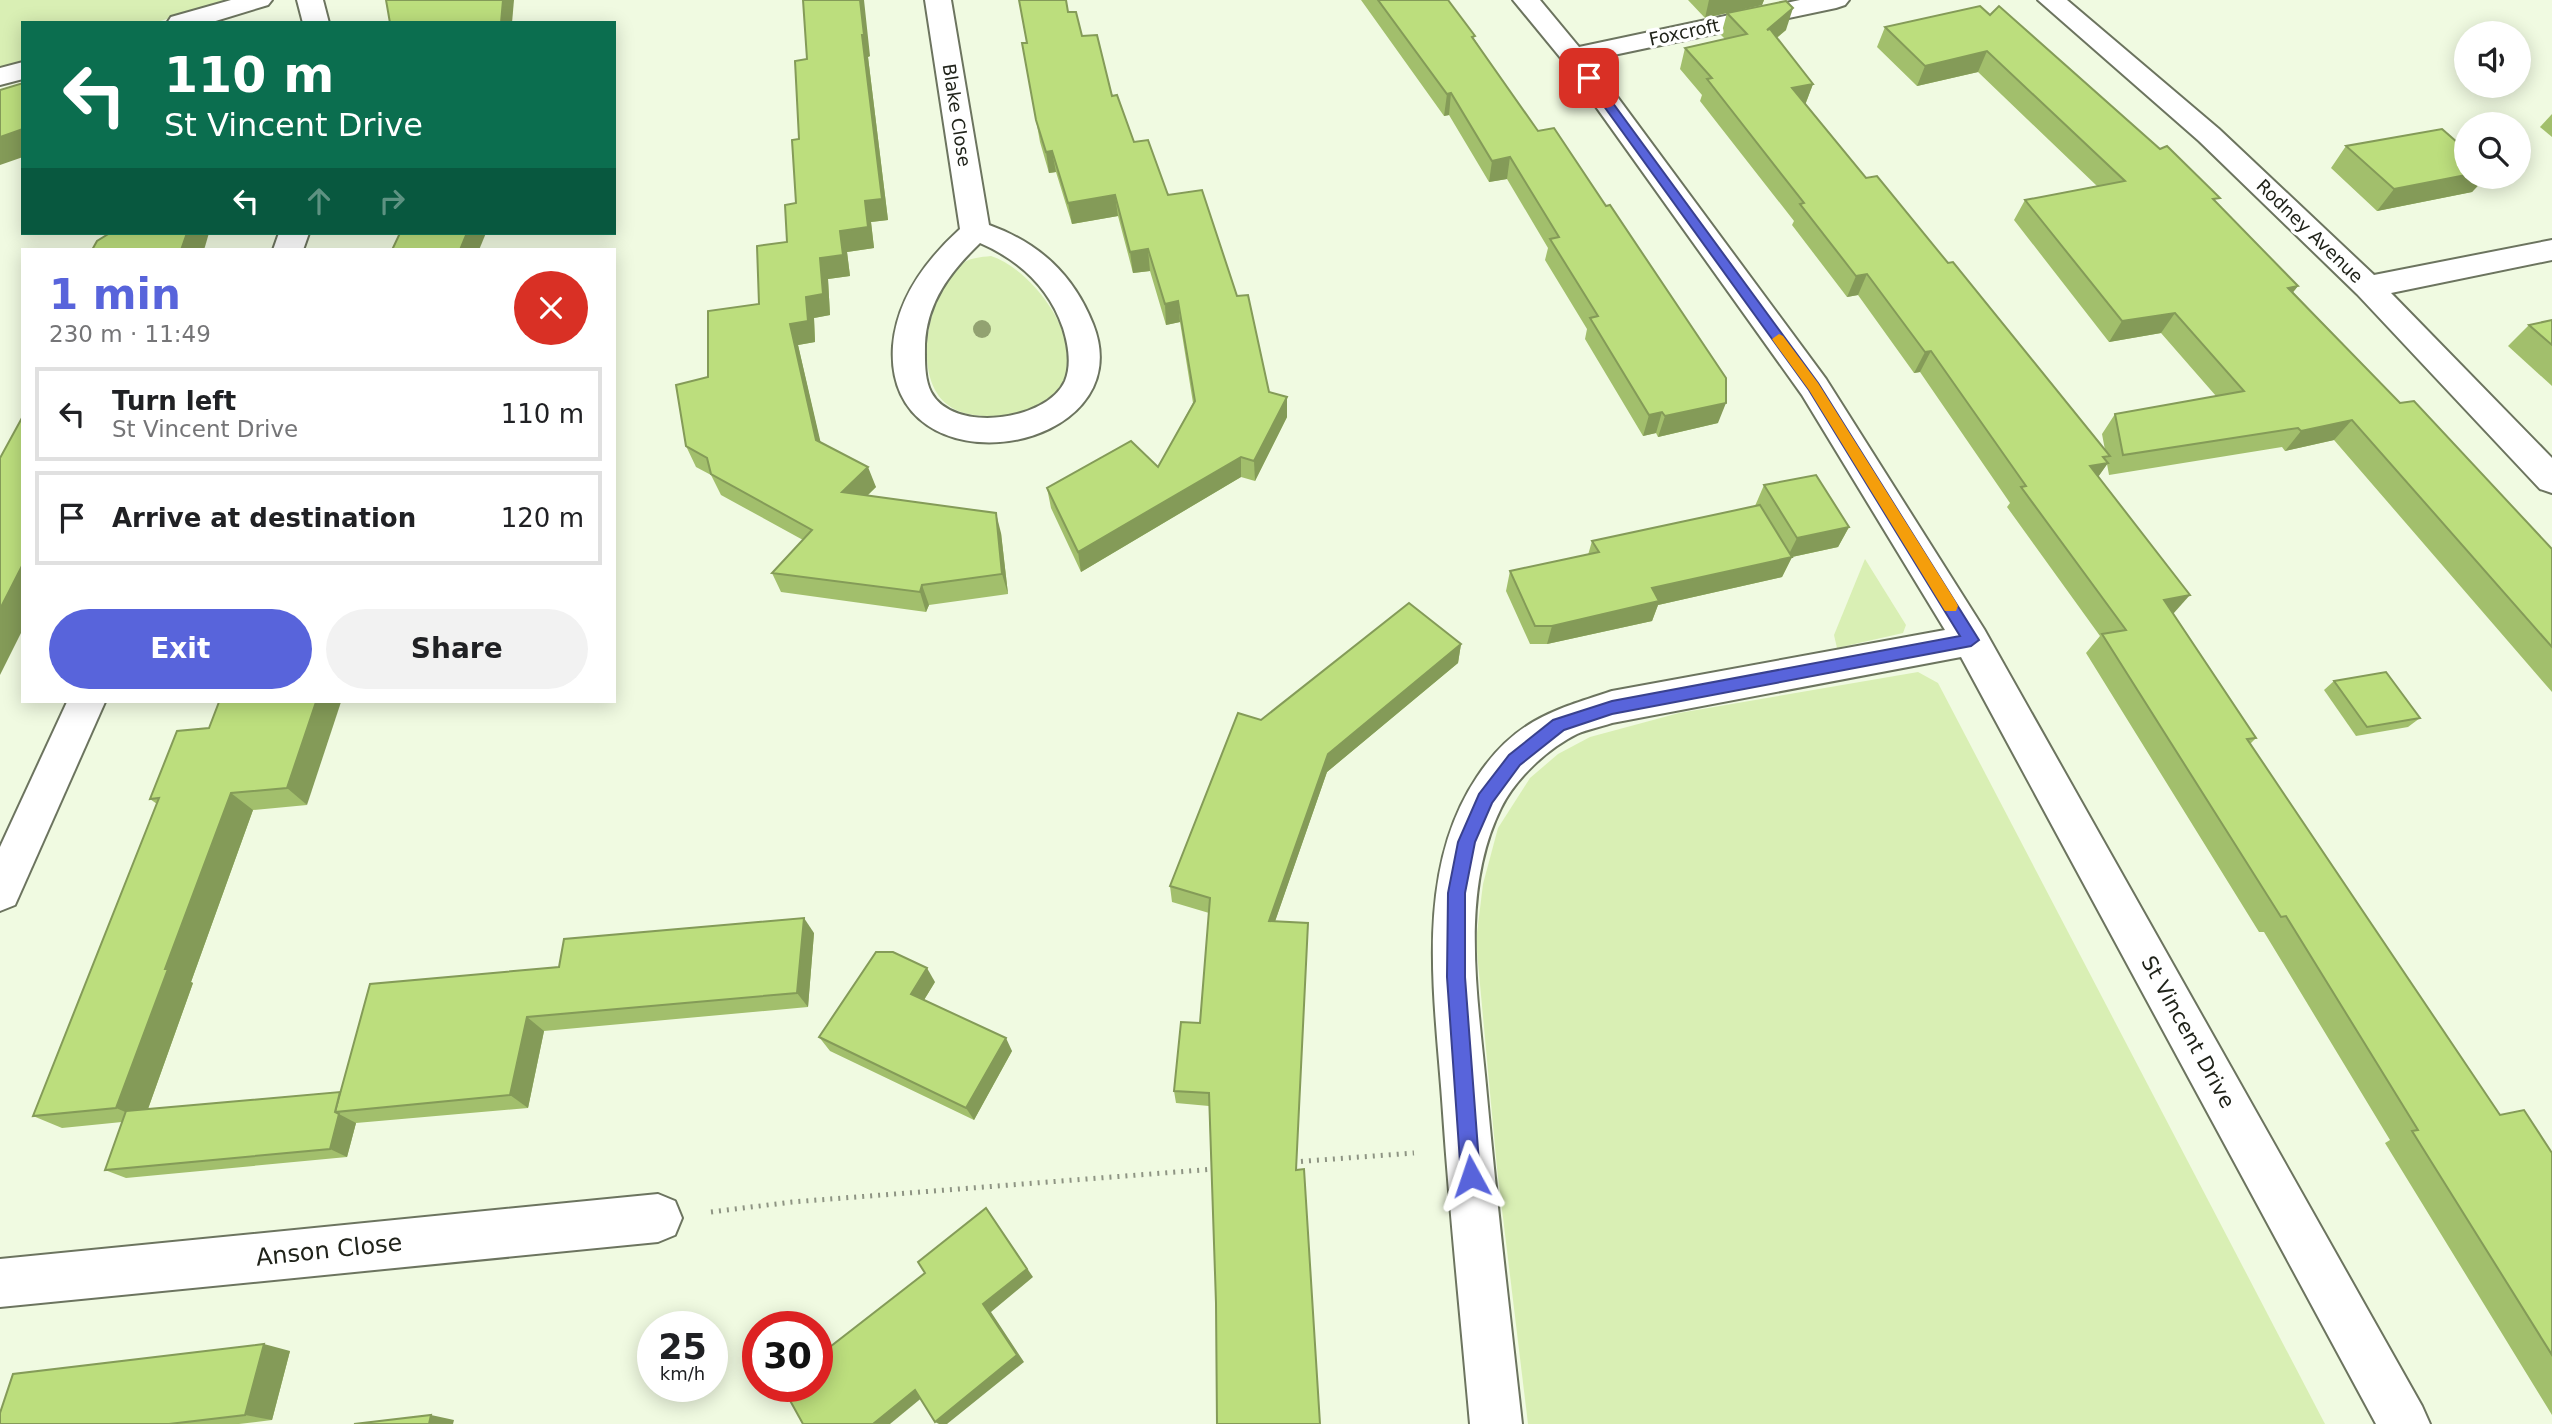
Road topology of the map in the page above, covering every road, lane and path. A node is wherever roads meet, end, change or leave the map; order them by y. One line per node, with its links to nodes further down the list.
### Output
1 (259, 0): 7 (street)
2 (310, 0): 8 (street)
3 (938, 0): 12 (street, Blake Close)
4 (1526, 0): 9 (street, St Vincent Drive)
5 (1836, 0): 9 (street, Foxcroft)
6 (2051, 0): 14 (street, Rodney Avenue)
7 (187, 21)
8 (315, 21)
9 (1573, 56): 16 (street, St Vincent Drive)
10 (21, 71): 11 (street)
11 (0, 76)
12 (975, 231): 12 (street)
13 (2552, 250): 14 (street)
14 (2368, 287): 15 (street, Rodney Avenue)
15 (2552, 480)
16 (1971, 640): 19 (street); 25 (street, St Vincent Drive)
17 (86, 703): 18 (street)
18 (0, 892)
19 (1468, 1148): 20 (path); 24 (street)
20 (1289, 1163)
21 (1220, 1168): 22 (path)
22 (658, 1218): 23 (street, Anson Close)
23 (0, 1283)
24 (1496, 1424)
25 (2404, 1424)

